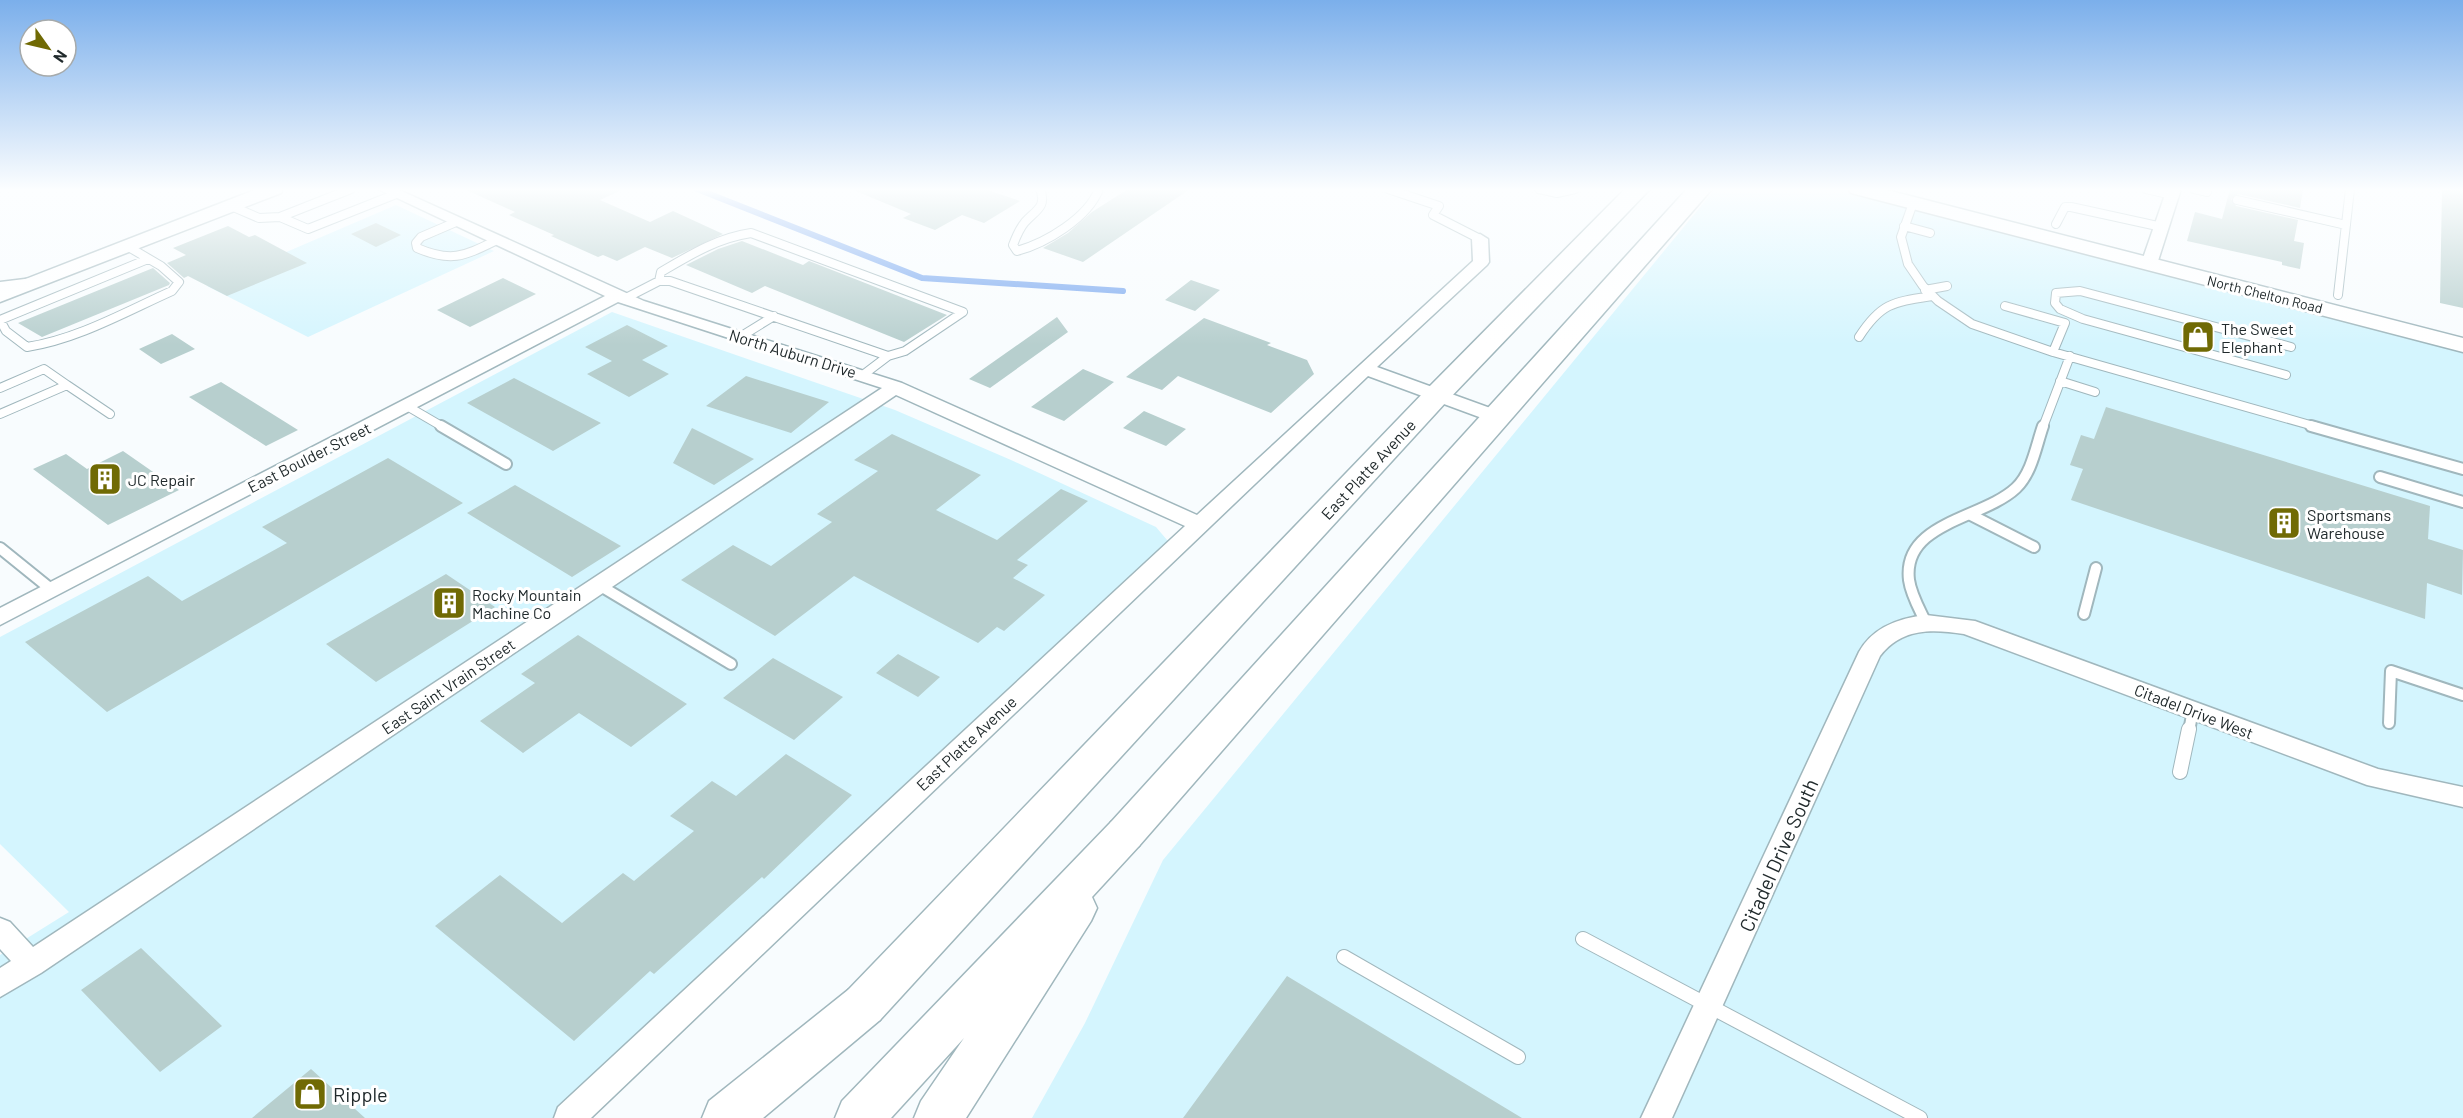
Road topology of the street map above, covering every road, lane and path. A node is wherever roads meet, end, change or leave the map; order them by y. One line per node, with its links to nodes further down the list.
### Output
1 (140, 241): 17 (street)
2 (418, 241): 3 (lane)
3 (494, 241)
4 (500, 241): 27 (street, North Auburn Drive)
5 (718, 241): 20 (lane)
6 (773, 241): 36 (lane)
7 (1015, 241): 8 (lane)
8 (1040, 241)
9 (1480, 241): 38 (street, East Platte Avenue)
10 (1587, 241): 46 (main road, East Platte Avenue)
11 (1654, 241): 50 (main road)
12 (1902, 241): 24 (lane)
13 (2091, 241): 18 (main road, North Chelton Road)
14 (2106, 241): 18 (main road, North Chelton Road)
15 (2157, 241): 18 (street)
16 (2344, 241): 25 (lane)
17 (127, 246): 19 (lane); 21 (street)
18 (2152, 257): 25 (main road, North Chelton Road); 33 (main road, North Chelton Road)
19 (148, 259): 19 (lane)
20 (659, 281): 27 (lane); 29 (lane)
21 (33, 283): 22 (street); 26 (street)
22 (0, 286)
23 (1947, 286): 24 (lane)
24 (1928, 293): 32 (lane); 35 (lane)
25 (2338, 295): 30 (main road, North Chelton Road)
26 (0, 296)
27 (621, 298): 31 (street, North Auburn Drive); 47 (street, East Boulder Street)
28 (2004, 306): 35 (lane)
29 (774, 316): 31 (lane); 36 (lane)
30 (2463, 327)
31 (740, 337): 39 (street, North Auburn Drive)
32 (1859, 337)
33 (2463, 345)
34 (2291, 347): 40 (lane)
35 (2053, 352): 37 (lane)
36 (888, 356): 39 (lane)
37 (2070, 356): 41 (lane); 52 (lane)
38 (1365, 369): 46 (street); 56 (street, East Platte Avenue)
39 (863, 375): 43 (street, North Auburn Drive)
40 (2286, 375)
41 (2060, 381): 45 (lane); 55 (lane)
42 (67, 385): 44 (lane); 48 (lane); 49 (lane)
43 (896, 387): 56 (street, North Auburn Drive); 60 (street, East Saint Vrain Street)
44 (0, 388)
45 (2095, 392)
46 (1437, 395): 50 (street); 77 (main road, East Platte Avenue)
47 (407, 406): 51 (lane); 61 (street, East Boulder Street)
48 (0, 414)
49 (110, 414)
50 (1497, 417): 71 (main road)
51 (506, 464)
52 (2463, 469)
53 (2380, 477): 54 (lane)
54 (2463, 502)
55 (1971, 515): 57 (lane); 64 (lane)
56 (1198, 524): 80 (street, East Platte Avenue)
57 (2034, 547)
58 (0, 548): 61 (lane)
59 (2096, 568): 62 (lane)
60 (599, 585): 65 (lane); 75 (street, East Saint Vrain Street)
61 (52, 590): 63 (street, East Boulder Street)
62 (2084, 614)
63 (0, 617)
64 (1926, 623): 67 (street, Citadel Drive West); 78 (street, Citadel Drive South)
65 (731, 664)
66 (2463, 695): 68 (lane)
67 (2193, 710): 69 (lane); 70 (street, Citadel Drive West)
68 (2389, 723)
69 (2180, 772)
70 (2463, 797)
71 (1125, 834): 83 (main road); 84 (main road)
72 (0, 930): 75 (street)
73 (1583, 939): 78 (lane)
74 (1344, 957): 79 (lane)
75 (31, 964): 76 (street, East Saint Vrain Street)
76 (0, 984)
77 (864, 1005): 81 (main road); 82 (main road, East Platte Avenue)
78 (1709, 1006): 85 (street, Citadel Drive South); 86 (lane)
79 (1518, 1057)
80 (569, 1118)
81 (726, 1118)
82 (755, 1118)
83 (859, 1118)
84 (938, 1118)
85 (1656, 1118)
86 (1920, 1118)

